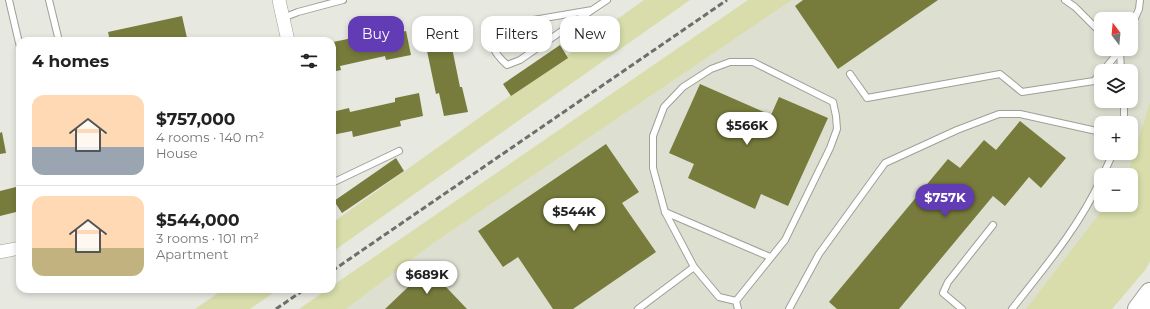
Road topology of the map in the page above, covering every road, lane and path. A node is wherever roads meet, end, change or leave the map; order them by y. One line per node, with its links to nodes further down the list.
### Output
1 (9, 0): 12 (lane)
2 (49, 0): 13 (lane)
3 (279, 0): 10 (street)
4 (343, 0): 10 (lane)
5 (607, 0): 8 (lane)
6 (1065, 0): 11 (lane)
7 (1140, 0): 9 (lane)
8 (592, 10): 8 (lane)
9 (1138, 12)
10 (283, 18): 14 (street)
11 (1094, 26)
12 (18, 37)
13 (58, 37)
14 (287, 37)
15 (1115, 56): 16 (lane)
16 (1109, 64)
17 (850, 74): 18 (lane)
18 (1094, 82)
19 (1094, 130): 33 (lane)
20 (399, 151): 21 (lane)
21 (336, 182)
22 (1094, 192): 35 (lane)
23 (665, 212): 27 (lane); 27 (lane); 28 (lane)
24 (993, 225): 34 (lane)
25 (16, 249): 26 (street)
26 (0, 252)
27 (770, 258): 30 (lane)
28 (694, 267): 30 (lane); 31 (lane)
29 (1150, 293): 36 (main road)
30 (736, 301): 32 (lane)
31 (638, 309)
32 (738, 309)
33 (789, 309)
34 (962, 309)
35 (1012, 309)
36 (1138, 309)

